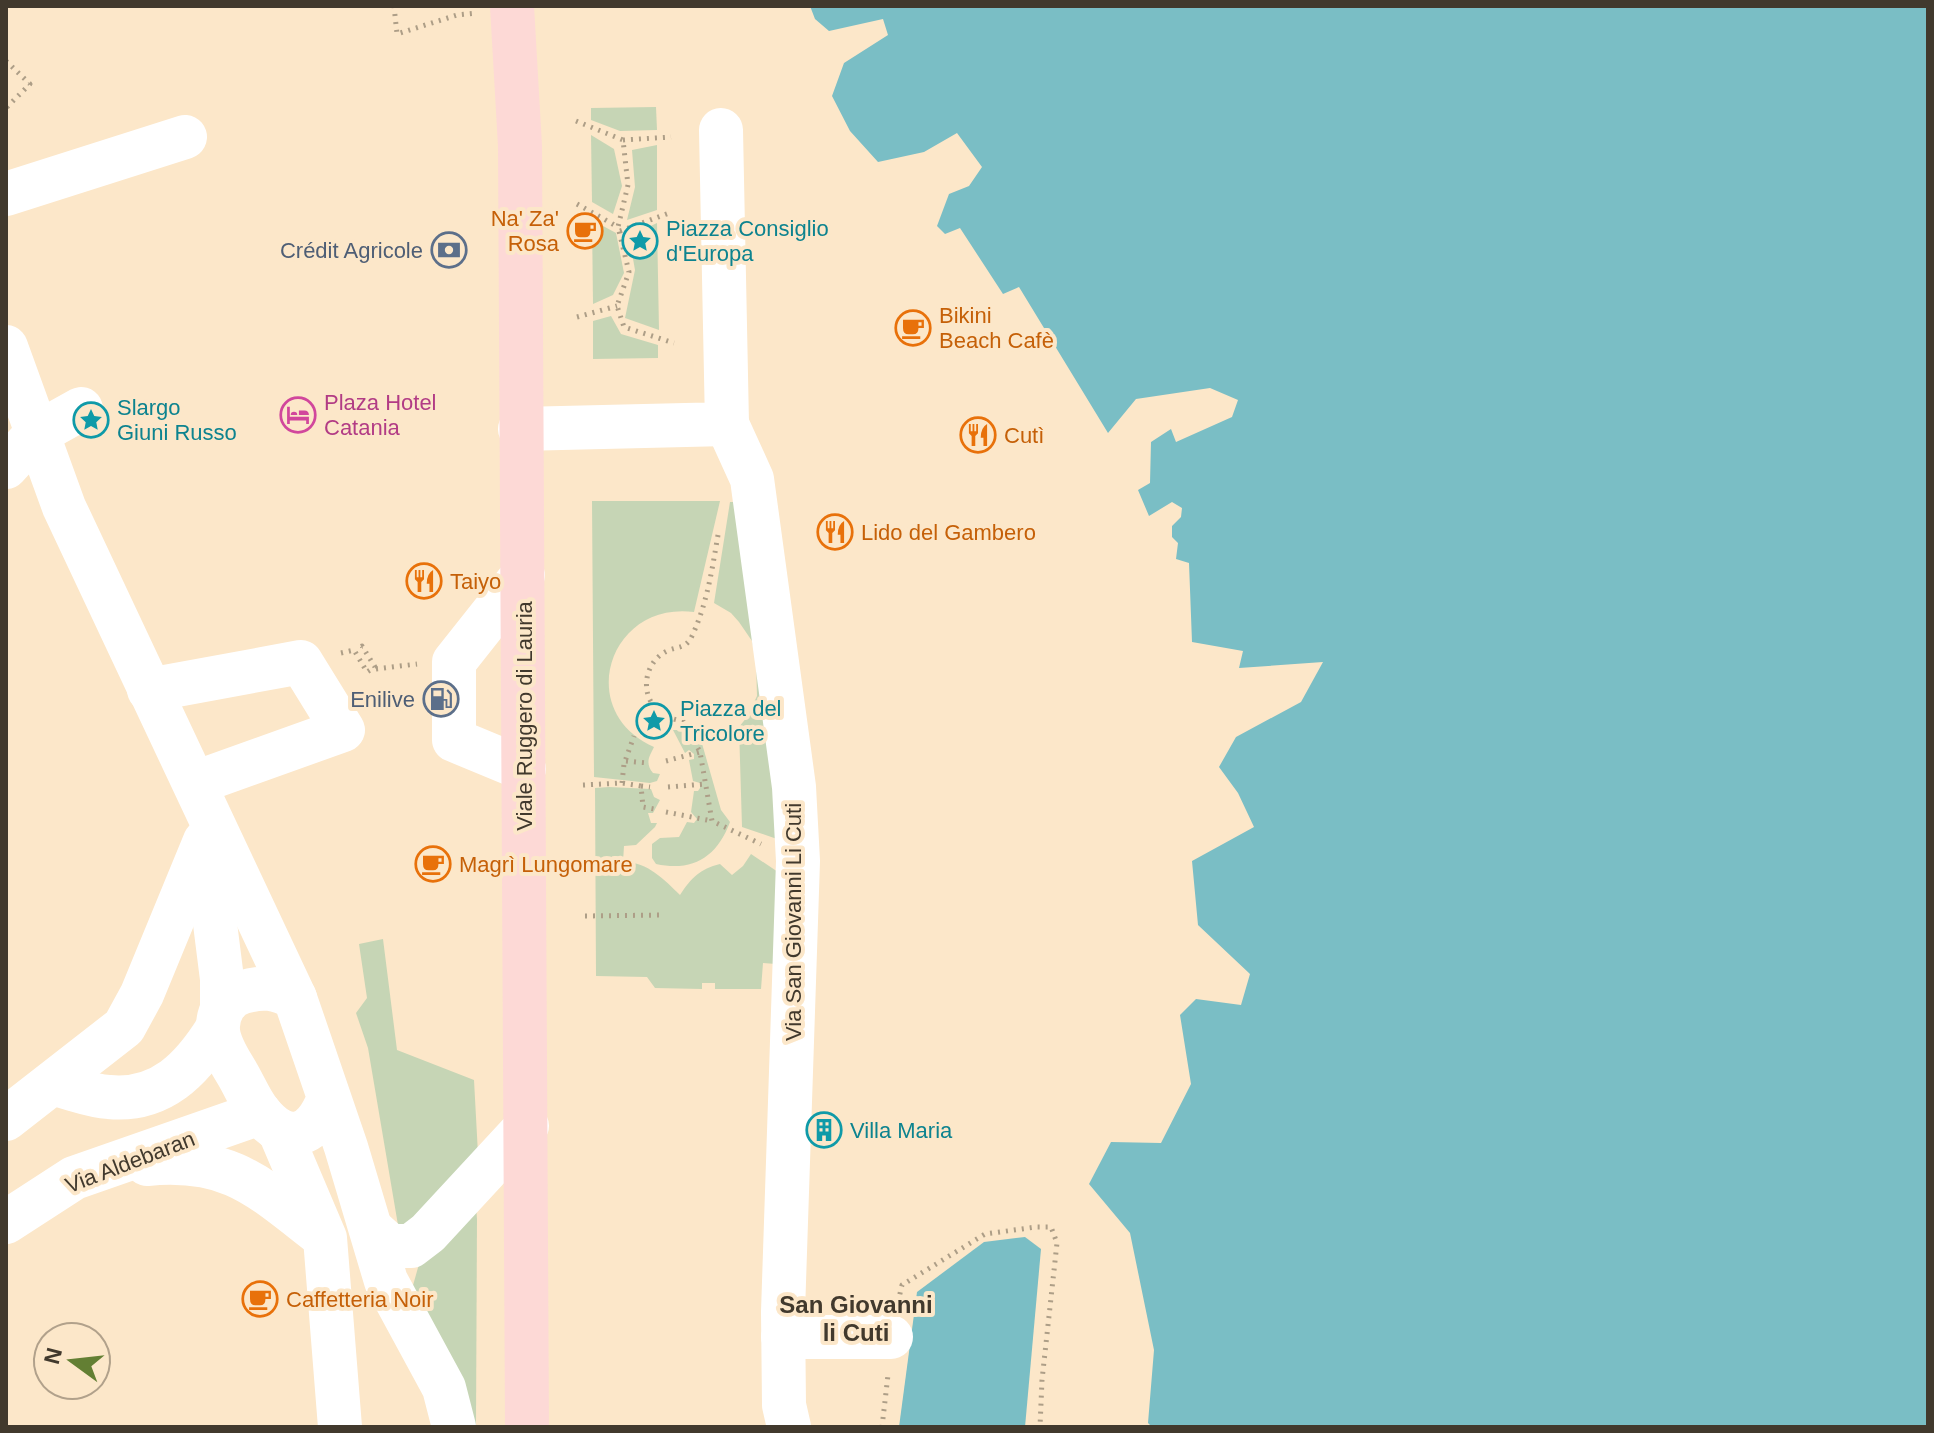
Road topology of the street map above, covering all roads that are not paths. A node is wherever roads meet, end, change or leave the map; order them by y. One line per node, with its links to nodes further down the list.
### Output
1 (512, 7): 8 (main road, Viale Ruggero di Lauria)
2 (721, 130): 7 (street)
3 (185, 137): 4 (street)
4 (6, 194)
5 (6, 347): 9 (street)
6 (81, 409): 9 (street)
7 (727, 424): 8 (street); 27 (street, Via San Giovanni Li Cuti)
8 (520, 429): 11 (main road, Viale Ruggero di Lauria)
9 (36, 434): 10 (street); 12 (street)
10 (6, 467)
11 (523, 575): 13 (main road, Viale Ruggero di Lauria); 13 (street)
12 (149, 690): 14 (street); 14 (street)
13 (524, 769): 22 (main road, Viale Ruggero di Lauria)
14 (195, 783): 15 (street); 16 (street)
15 (205, 841): 17 (street); 18 (street)
16 (295, 998): 17 (street); 19 (street)
17 (220, 1018): 18 (street); 21 (street)
18 (54, 1084): 20 (street)
19 (328, 1100): 21 (street, Via Aldebaran); 25 (street)
20 (6, 1119)
21 (270, 1122): 23 (street, Via Aldebaran); 26 (street)
22 (527, 1126): 25 (street); 31 (main road, Viale Ruggero di Lauria)
23 (74, 1178): 24 (street, Via Aldebaran); 26 (street)
24 (6, 1222)
25 (371, 1229): 30 (street)
26 (325, 1238): 29 (street)
27 (783, 1337): 28 (street); 32 (street, Via San Giovanni Li Cuti)
28 (891, 1337)
29 (340, 1427)
30 (454, 1427)
31 (527, 1427)
32 (789, 1427)

